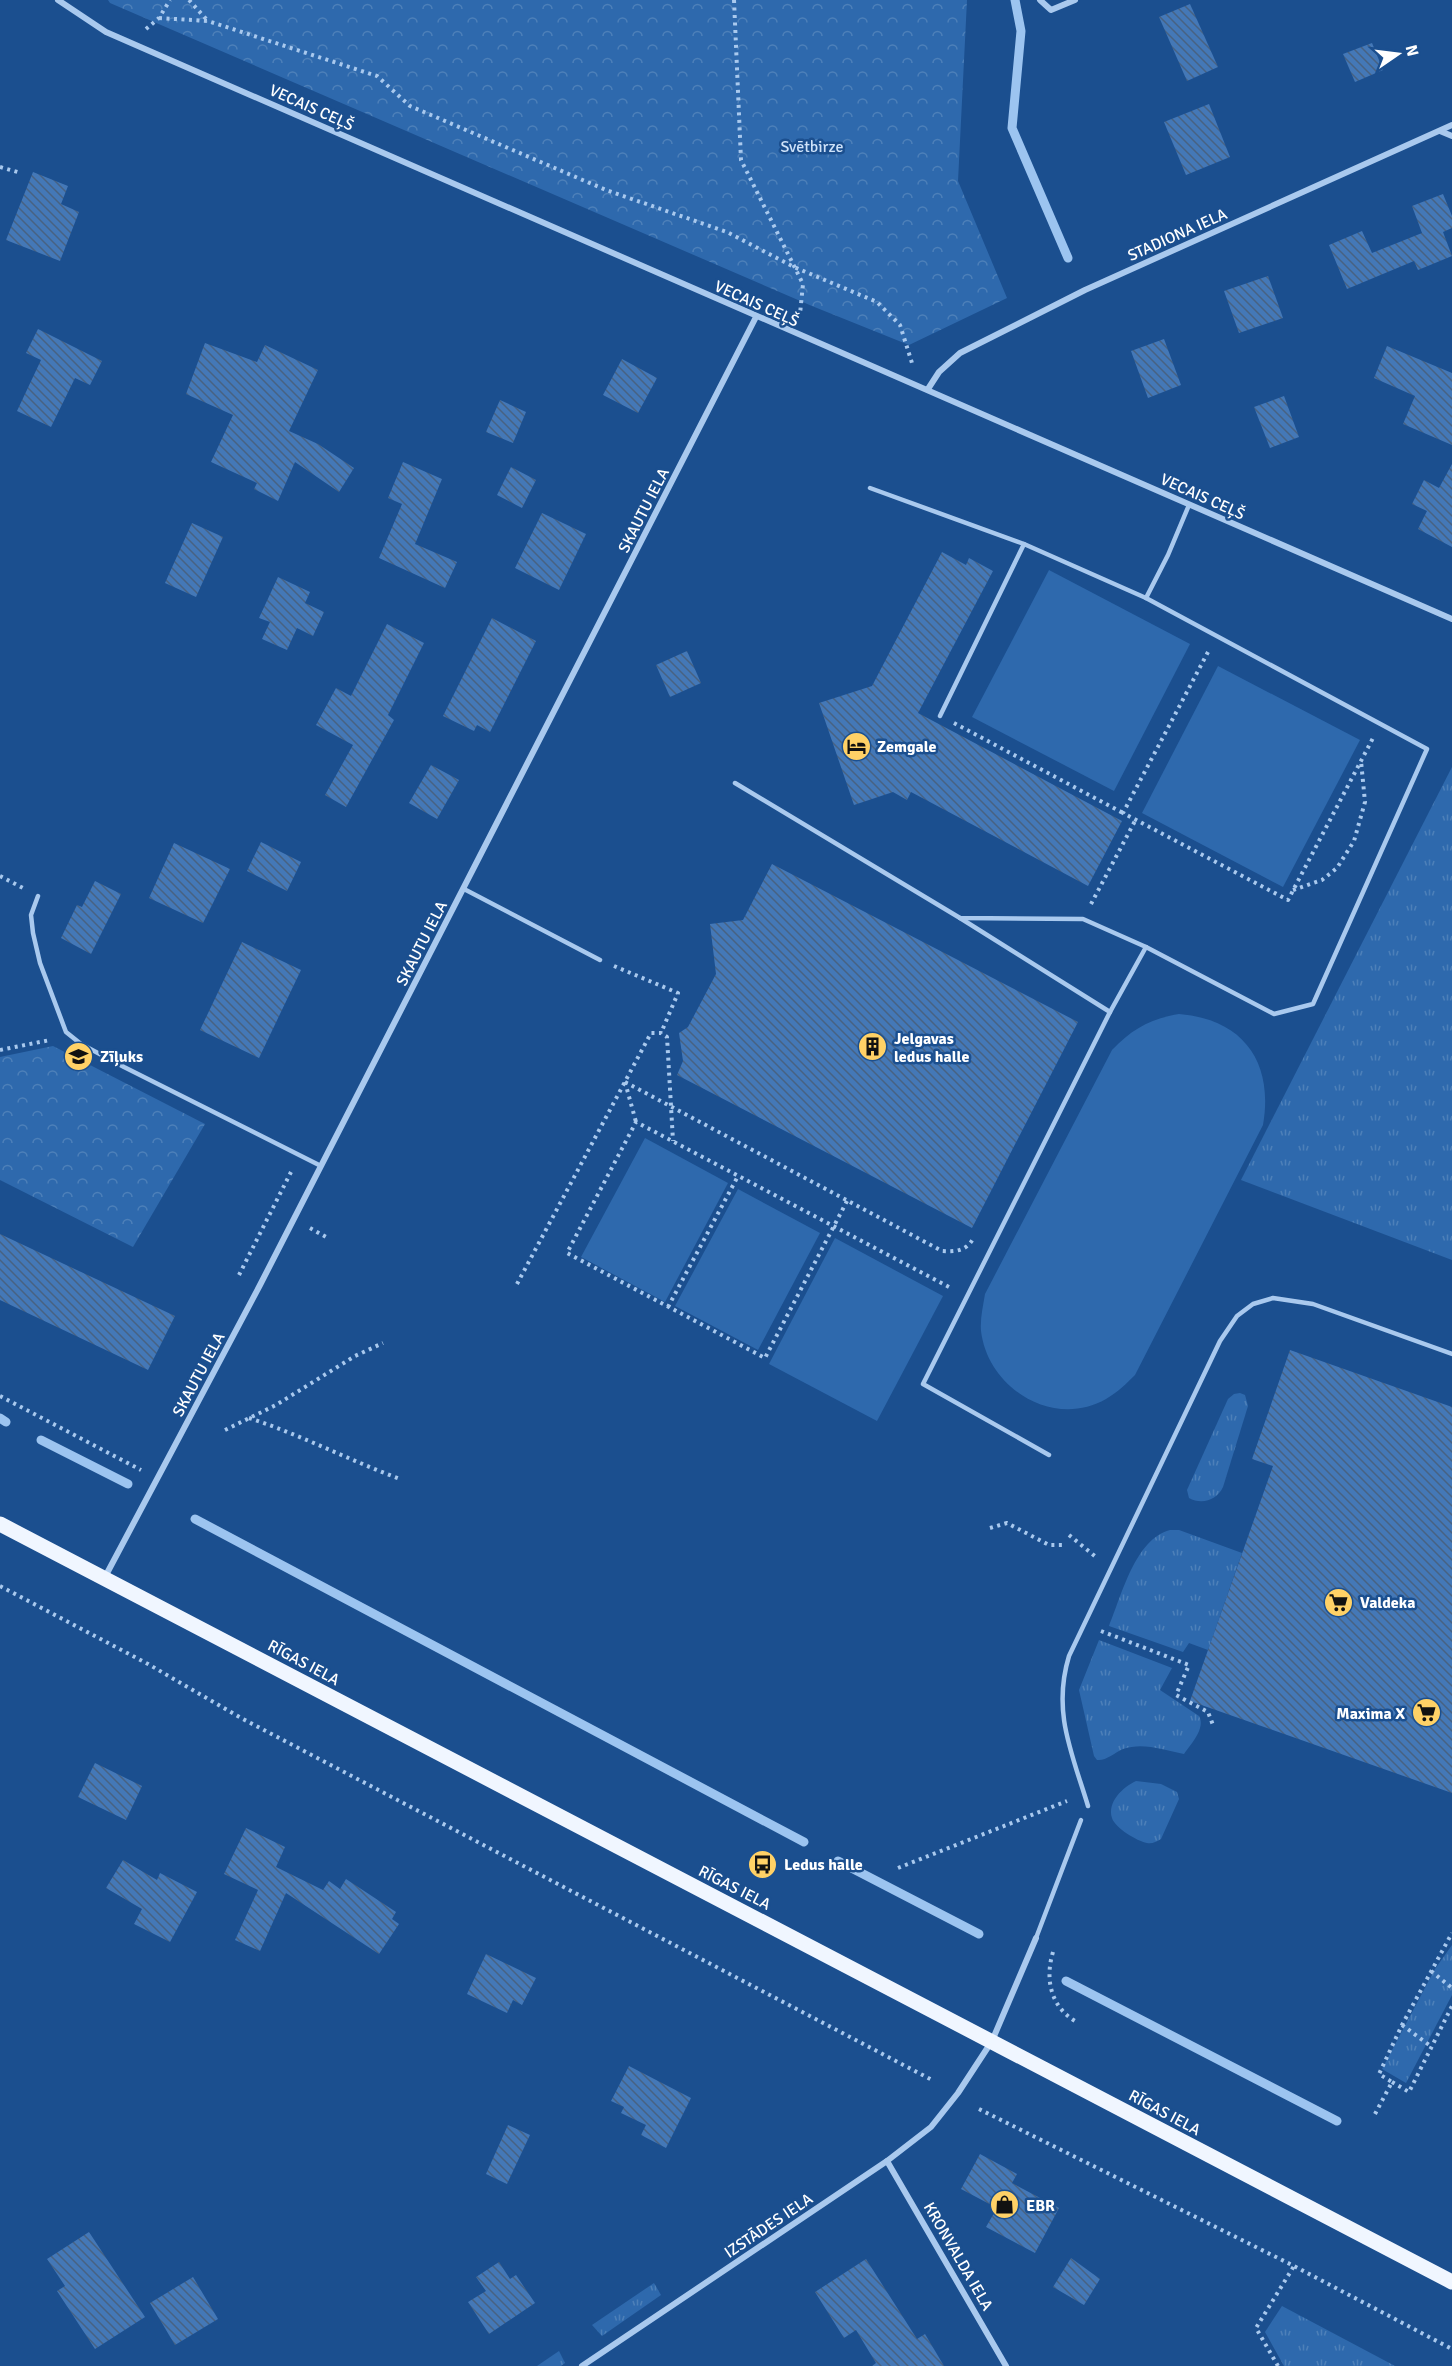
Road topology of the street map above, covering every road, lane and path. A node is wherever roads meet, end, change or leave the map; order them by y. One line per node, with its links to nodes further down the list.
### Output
1 (58, 0): 9 (street, VECAIS CEĻŠ)
2 (170, 0): 7 (path)
3 (189, 0): 8 (path)
4 (734, 0): 15 (path)
5 (1040, 0): 6 (street)
6 (1075, 0)
7 (159, 18): 8 (path); 9 (path)
8 (207, 21): 15 (path)
9 (130, 42): 16 (street, VECAIS CEĻŠ)
10 (1452, 125): 11 (street, STADIONA IELA)
11 (1440, 130): 12 (street); 19 (street, STADIONA IELA)
12 (1452, 136)
13 (0, 167): 14 (path)
14 (21, 173)
15 (794, 267): 17 (path); 18 (path)
16 (756, 317): 17 (street, VECAIS CEĻŠ); 33 (street, SKAUTU IELA)
17 (798, 336): 18 (street, VECAIS CEĻŠ)
18 (918, 385): 19 (street, VECAIS CEĻŠ)
19 (928, 389): 21 (street, VECAIS CEĻŠ)
20 (870, 488): 22 (lane)
21 (1189, 505): 23 (lane); 24 (street, VECAIS CEĻŠ)
22 (1024, 544): 23 (lane); 26 (lane)
23 (1146, 598): 25 (lane)
24 (1452, 619)
25 (1217, 636): 27 (lane); 30 (path)
26 (940, 716): 30 (path)
27 (1381, 723): 28 (path); 38 (lane)
28 (1361, 760): 34 (path); 34 (path)
29 (735, 783): 36 (lane)
30 (1123, 813): 31 (path)
31 (1136, 819): 34 (path); 37 (path)
32 (0, 876): 35 (path)
33 (464, 889): 39 (lane); 49 (street, SKAUTU IELA)
34 (1293, 890)
35 (38, 896): 42 (lane)
36 (960, 918): 37 (lane); 40 (lane)
37 (1083, 919): 38 (lane)
38 (1146, 947): 40 (lane)
39 (600, 960): 41 (path)
40 (1110, 1012): 54 (lane)
41 (661, 1033): 44 (path); 45 (path)
42 (71, 1036): 43 (path); 48 (lane)
43 (0, 1050)
44 (625, 1082): 45 (path); 46 (path); 57 (path)
45 (671, 1107): 47 (path); 51 (path)
46 (636, 1122): 47 (path); 59 (path)
47 (673, 1142): 50 (path)
48 (300, 1155): 49 (lane); 56 (path)
49 (321, 1166): 73 (street, SKAUTU IELA)
50 (738, 1176): 53 (path); 59 (path)
51 (847, 1201): 53 (path); 54 (path)
52 (309, 1227): 55 (path)
53 (834, 1227): 58 (path); 59 (path)
54 (999, 1234): 58 (lane)
55 (326, 1237)
56 (239, 1275)
57 (517, 1284)
58 (967, 1297): 65 (lane)
59 (668, 1307)
60 (383, 1342): 63 (path)
61 (1452, 1354): 72 (lane)
62 (0, 1396): 66 (path)
63 (248, 1418): 64 (path); 67 (path)
64 (225, 1430)
65 (1049, 1455)
66 (144, 1472)
67 (400, 1479)
68 (0, 1524): 73 (main road, RĪGAS IELA)
69 (990, 1528): 71 (path)
70 (1069, 1535): 72 (path)
71 (1063, 1545)
72 (1111, 1569): 75 (lane)
73 (105, 1578): 90 (main road, RĪGAS IELA)
74 (0, 1586): 92 (path)
75 (1085, 1624): 76 (path); 77 (lane)
76 (1213, 1725)
77 (1084, 1794): 78 (lane); 80 (path)
78 (1088, 1806)
79 (1081, 1820): 82 (lane)
80 (898, 1868)
81 (1452, 1933): 83 (path)
82 (1036, 1938): 90 (street, IZSTĀDES IELA)
83 (1450, 1942): 85 (path)
84 (1054, 1948): 88 (path)
85 (1431, 1971): 86 (path); 89 (path)
86 (1452, 1988)
87 (1452, 2006): 91 (path)
88 (1075, 2021)
89 (1402, 2025): 91 (path); 93 (path)
90 (992, 2041): 96 (street, IZSTĀDES IELA); 98 (main road, RĪGAS IELA)
91 (1432, 2047): 93 (path)
92 (934, 2080)
93 (1392, 2082): 95 (path)
94 (979, 2109): 97 (path)
95 (1375, 2114)
96 (887, 2161): 100 (street, IZSTĀDES IELA); 101 (street, KRONVALDA IELA)
97 (1294, 2266): 99 (path); 102 (path)
98 (1452, 2282)
99 (1452, 2349)
100 (582, 2366)
101 (1006, 2366)
102 (1278, 2366)

